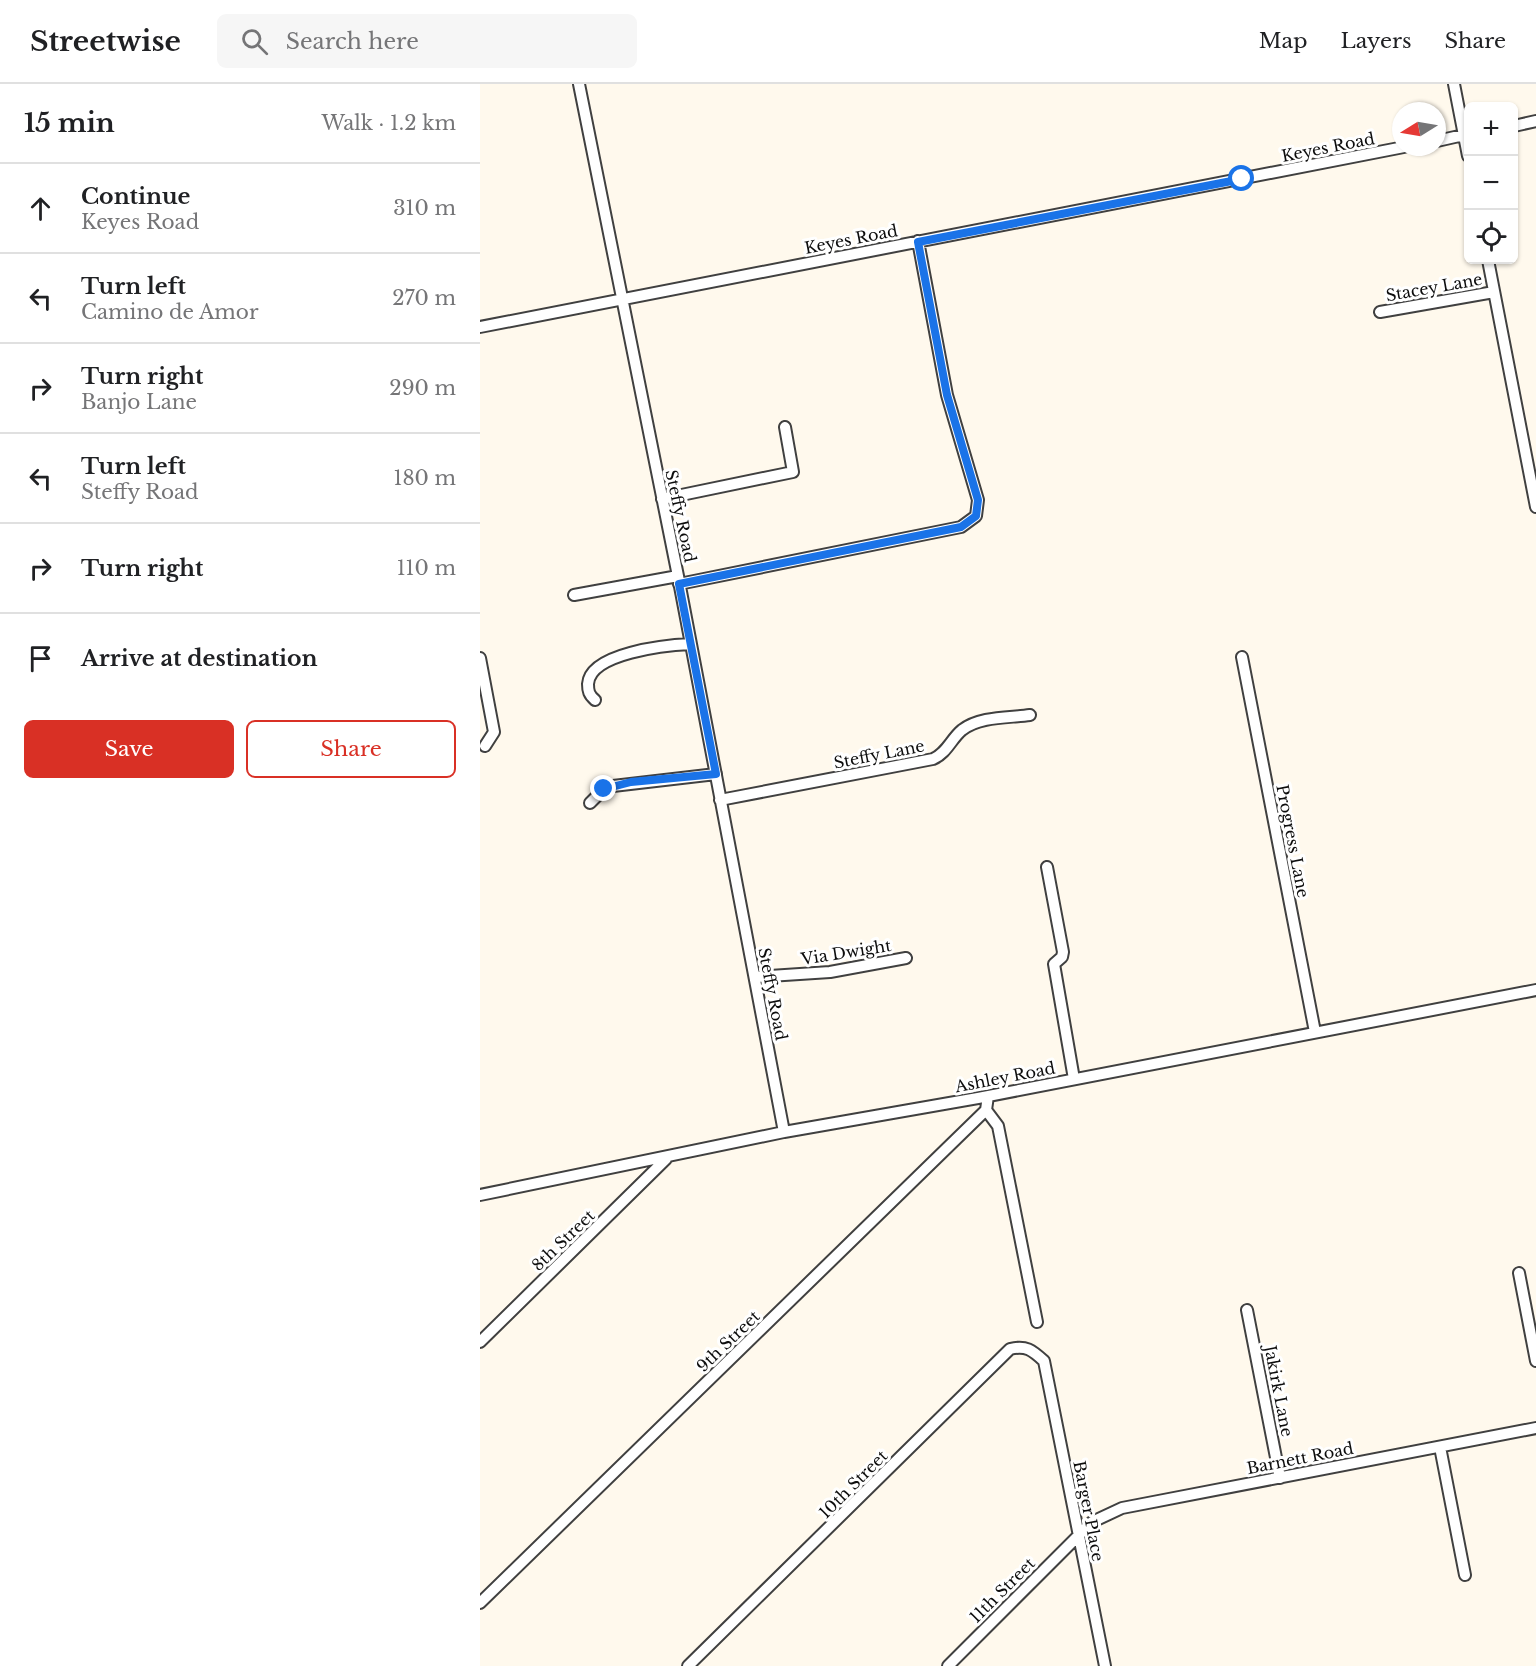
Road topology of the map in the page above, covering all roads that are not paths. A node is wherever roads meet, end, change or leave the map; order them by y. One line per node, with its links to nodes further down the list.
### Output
1 (579, 84): 12 (street, Steffy Road)
2 (1454, 84): 4 (street)
3 (1536, 121): 5 (street)
4 (1464, 123)
5 (1518, 125)
6 (1464, 136): 7 (street)
7 (1446, 139)
8 (1392, 149): 9 (street, Keyes Road)
9 (918, 242): 12 (street, Keyes Road); 18 (street)
10 (1489, 264): 11 (street)
11 (1494, 292): 13 (street, Stacey Lane); 17 (street)
12 (621, 300): 14 (street, Keyes Road); 16 (street, Steffy Road)
13 (1380, 312)
14 (480, 327)
15 (785, 427): 16 (street)
16 (662, 499): 18 (street, Steffy Road)
17 (1536, 503)
18 (679, 580): 19 (street); 20 (street, Steffy Road)
19 (574, 595)
20 (691, 644): 23 (street); 26 (street, Steffy Road)
21 (1242, 657): 33 (street, Progress Lane)
22 (480, 658): 25 (street)
23 (595, 700)
24 (1030, 715): 27 (street, Steffy Lane)
25 (485, 746)
26 (716, 774): 27 (street, Steffy Road); 28 (street)
27 (720, 800): 31 (street, Steffy Road)
28 (590, 803)
29 (1047, 867): 34 (street)
30 (906, 958): 31 (street, Via Dwight)
31 (755, 977): 37 (street, Steffy Road)
32 (1536, 990): 33 (street, Ashley Road)
33 (1315, 1032): 34 (street, Ashley Road)
34 (1074, 1079): 35 (street, Ashley Road)
35 (988, 1096): 36 (street); 37 (street, Ashley Road)
36 (986, 1110): 42 (street); 51 (street, 9th Street)
37 (784, 1132): 38 (street, Ashley Road)
38 (667, 1158): 39 (street, Ashley Road); 43 (street, 8th Street)
39 (480, 1195)
40 (1519, 1273): 45 (street)
41 (1247, 1310): 48 (street, Jakirk Lane)
42 (1037, 1322)
43 (480, 1342)
44 (1044, 1361): 49 (street, Barger Place); 52 (street, 10th Street)
45 (1536, 1361)
46 (1536, 1428): 47 (street, Barnett Road)
47 (1440, 1447): 48 (street, Barnett Road); 50 (street)
48 (1280, 1478): 49 (street, Barnett Road)
49 (1078, 1536): 53 (street, 11th Street); 54 (street, Barger Place)
50 (1465, 1575)
51 (480, 1603)
52 (688, 1666)
53 (948, 1666)
54 (1105, 1666)

